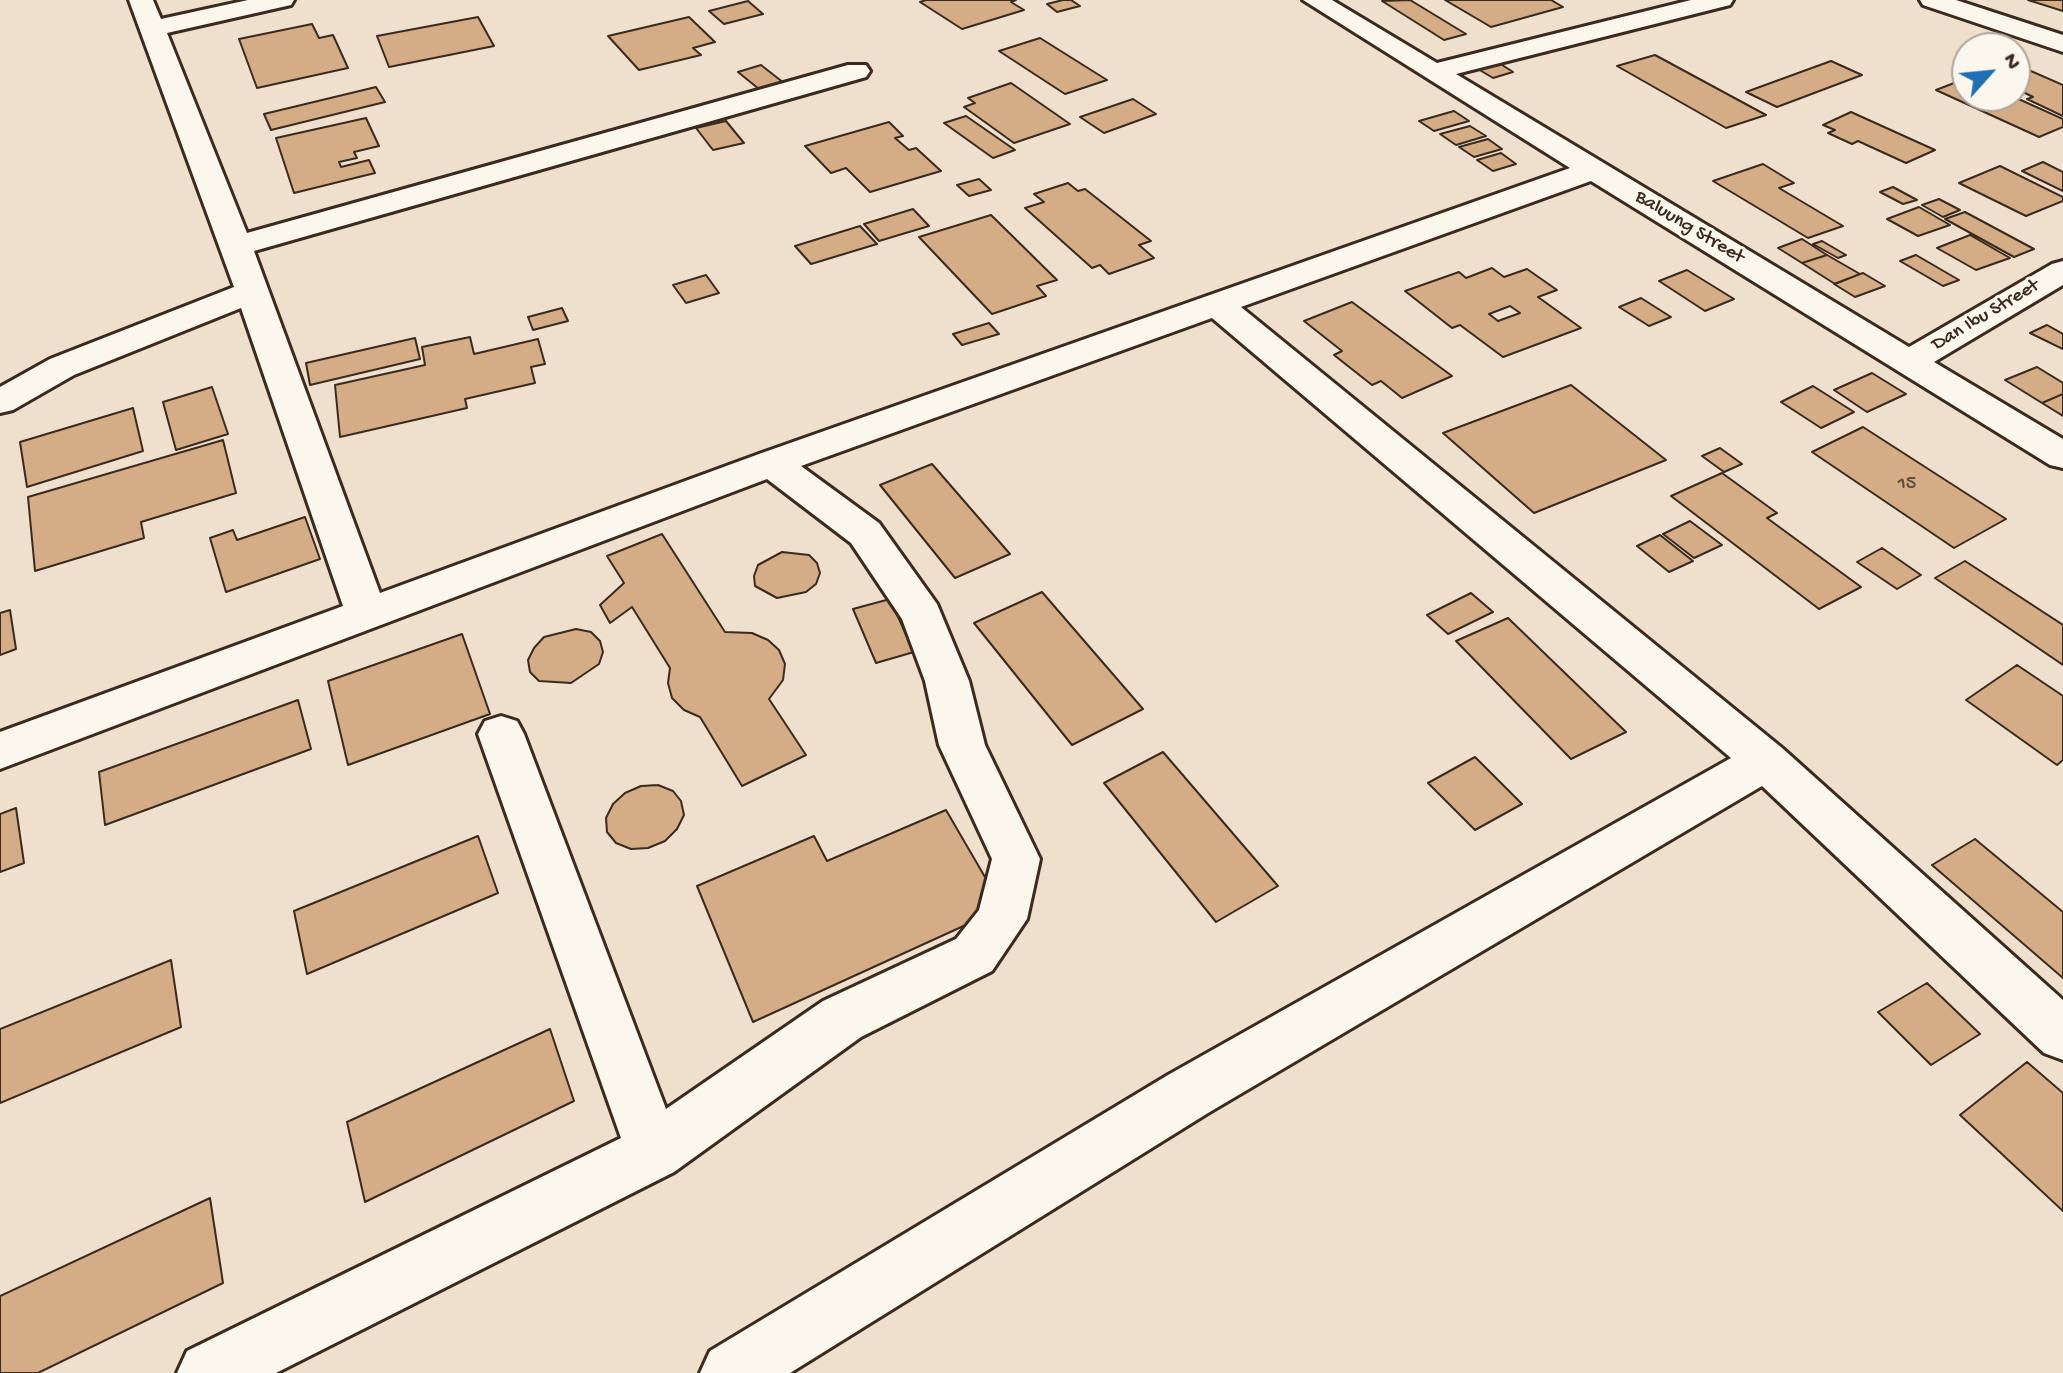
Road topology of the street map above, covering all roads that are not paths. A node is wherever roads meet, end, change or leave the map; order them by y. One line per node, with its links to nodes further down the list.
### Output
1 (282, 0): 5 (street)
2 (1315, 0): 8 (street, Baluung Street)
3 (1721, 0): 8 (street)
4 (1932, 0): 6 (street)
5 (146, 14): 10 (street)
6 (2063, 44)
7 (857, 71): 10 (street)
8 (1436, 71): 9 (street, Baluung Street)
9 (1593, 170): 13 (street); 14 (street, Baluung Street)
10 (236, 246): 12 (street)
11 (2063, 271): 14 (street, Dan Ibu Street)
12 (252, 292): 15 (street); 18 (street)
13 (1215, 303): 17 (street); 21 (street)
14 (1909, 362): 16 (street, Baluung Street)
15 (0, 402)
16 (2063, 456)
17 (772, 463): 18 (street); 23 (street)
18 (367, 615): 20 (street)
19 (501, 734): 23 (street)
20 (0, 751)
21 (1766, 761): 22 (street); 25 (street)
22 (2063, 1035)
23 (654, 1152): 24 (street)
24 (209, 1373)
25 (732, 1373)

